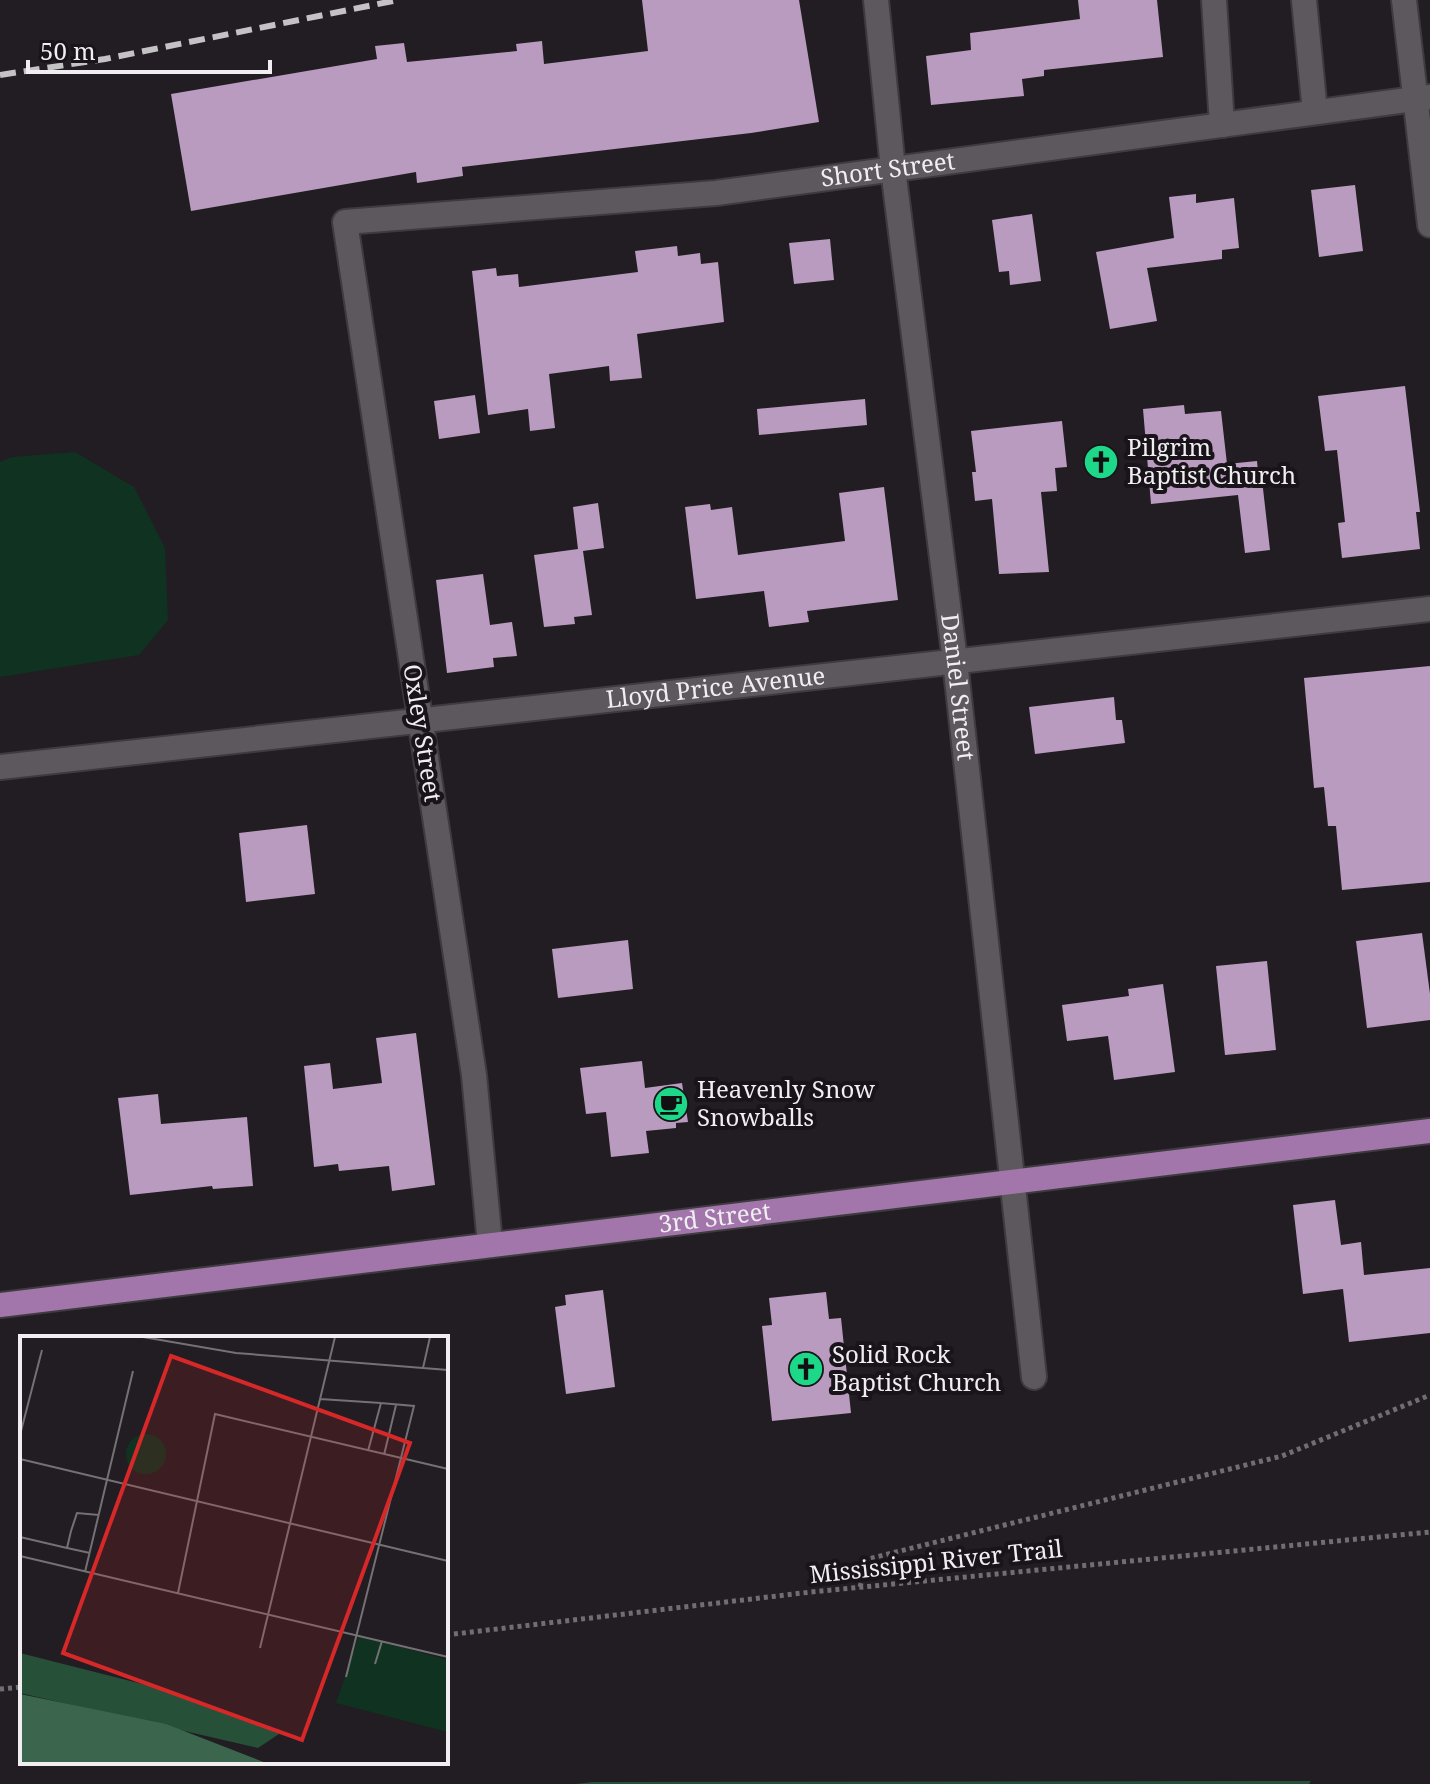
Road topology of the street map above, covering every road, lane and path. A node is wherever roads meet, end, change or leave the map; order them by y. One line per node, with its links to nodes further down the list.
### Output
1 (876, 0): 8 (street, Daniel Street)
2 (1214, 0): 7 (street)
3 (1304, 0): 6 (street)
4 (1404, 0): 5 (street)
5 (1423, 98): 6 (street, Short Street); 10 (street)
6 (1315, 112): 7 (street, Short Street)
7 (1222, 125): 8 (street, Short Street)
8 (893, 169): 9 (street, Short Street); 12 (street, Daniel Street)
9 (345, 222): 13 (street, Oxley Street)
10 (1430, 225)
11 (1430, 609): 12 (street, Lloyd Price Avenue)
12 (955, 661): 13 (street, Lloyd Price Avenue); 16 (street, Daniel Street)
13 (421, 720): 14 (street, Lloyd Price Avenue); 17 (street, Oxley Street)
14 (0, 767)
15 (1430, 1131): 16 (main road, 3rd Street)
16 (1012, 1182): 17 (main road, 3rd Street); 19 (street, Daniel Street)
17 (490, 1244): 18 (main road, 3rd Street)
18 (0, 1305)
19 (1034, 1377)
20 (1430, 1395): 22 (path)
21 (1430, 1532): 22 (path, Mississippi River Trail)
22 (860, 1587): 23 (path, Mississippi River Trail)
23 (448, 1635)
24 (20, 1687): 25 (path)
25 (0, 1689)

